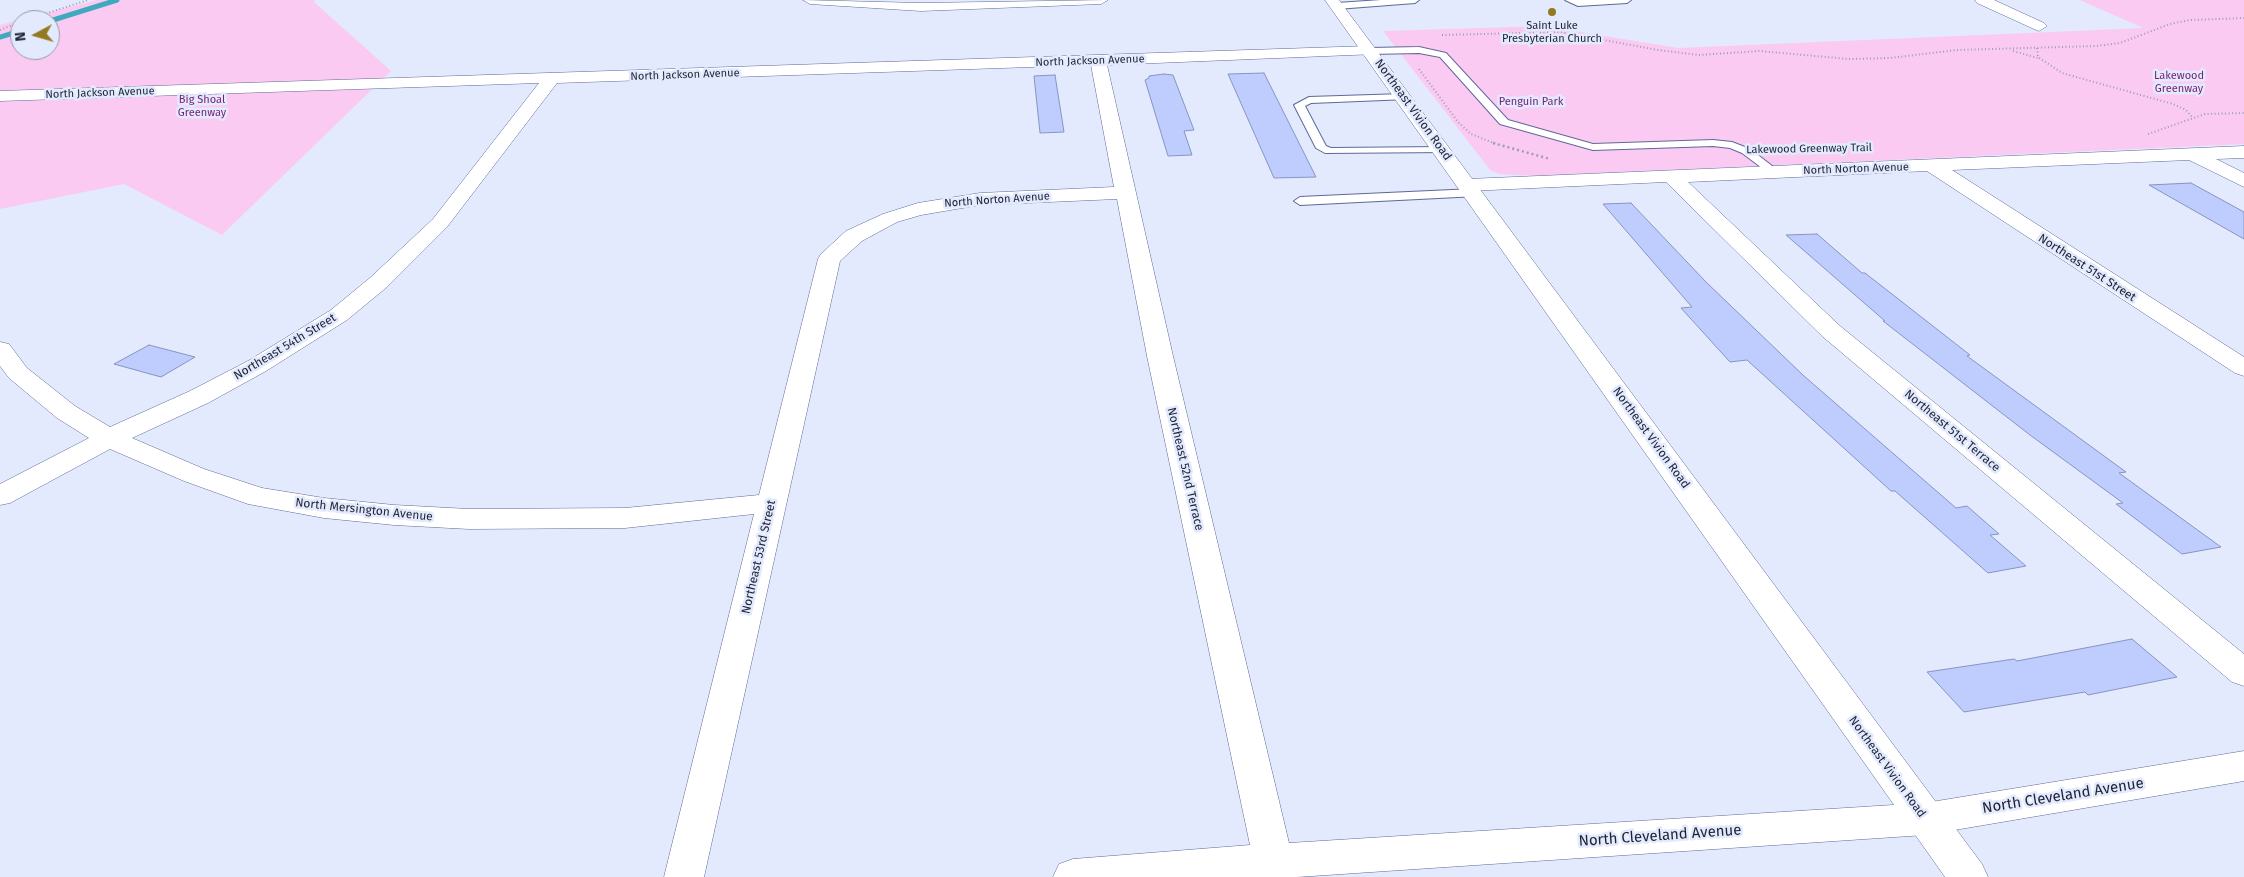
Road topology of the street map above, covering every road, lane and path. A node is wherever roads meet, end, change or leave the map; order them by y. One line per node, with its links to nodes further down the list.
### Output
1 (88, 0): 10 (path)
2 (810, 0): 8 (street)
3 (1101, 0): 8 (street)
4 (1415, 0): 9 (lane)
5 (1570, 0): 6 (lane)
6 (1627, 0)
7 (1982, 0): 12 (street)
8 (1071, 1)
9 (1334, 3): 16 (street, Northeast Vivion Road)
10 (57, 10)
11 (2244, 18): 14 (path)
12 (2039, 26)
13 (1440, 35): 15 (path)
14 (2037, 48): 15 (path); 17 (path)
15 (2005, 49): 17 (path)
16 (1370, 51): 18 (street, North Jackson Avenue); 22 (street, Northeast Vivion Road); 31 (lane)
17 (2039, 58): 24 (path)
18 (1098, 60): 20 (street, North Jackson Avenue); 35 (street, Northeast 52nd Terrace)
19 (1417, 66): 29 (path)
20 (551, 79): 21 (street, North Jackson Avenue); 40 (street, Northeast 54th Street)
21 (0, 96)
22 (1404, 96): 26 (street, Northeast Vivion Road); 26 (lane)
23 (2244, 114): 24 (path)
24 (2193, 118): 25 (path)
25 (2145, 135)
26 (1443, 150): 34 (street, Northeast Vivion Road)
27 (2244, 152): 28 (street, North Norton Avenue)
28 (2193, 154): 30 (street, North Norton Avenue); 33 (street)
29 (1557, 161)
30 (1930, 165): 31 (street, North Norton Avenue); 39 (street, Northeast 51st Street)
31 (1774, 172): 32 (street, North Norton Avenue)
32 (1671, 176): 34 (street, North Norton Avenue); 43 (street, Northeast 51st Terrace)
33 (2244, 181)
34 (1471, 189): 36 (lane); 45 (street, Northeast Vivion Road)
35 (1127, 192): 37 (street, North Norton Avenue); 46 (street, Northeast 52nd Terrace)
36 (1300, 201)
37 (845, 243): 42 (street, Northeast 53rd Street)
38 (0, 349): 40 (street, North Mersington Avenue)
39 (2244, 368)
40 (109, 438): 41 (street, Northeast 54th Street); 42 (street, North Mersington Avenue)
41 (0, 496)
42 (771, 503): 47 (street, Northeast 53rd Street)
43 (2244, 673)
44 (2244, 766): 45 (street, North Cleveland Avenue)
45 (1925, 819): 46 (street, North Cleveland Avenue); 49 (street, Northeast Vivion Road)
46 (1275, 869): 48 (street, North Cleveland Avenue)
47 (684, 877)
48 (1073, 877)
49 (1968, 877)

